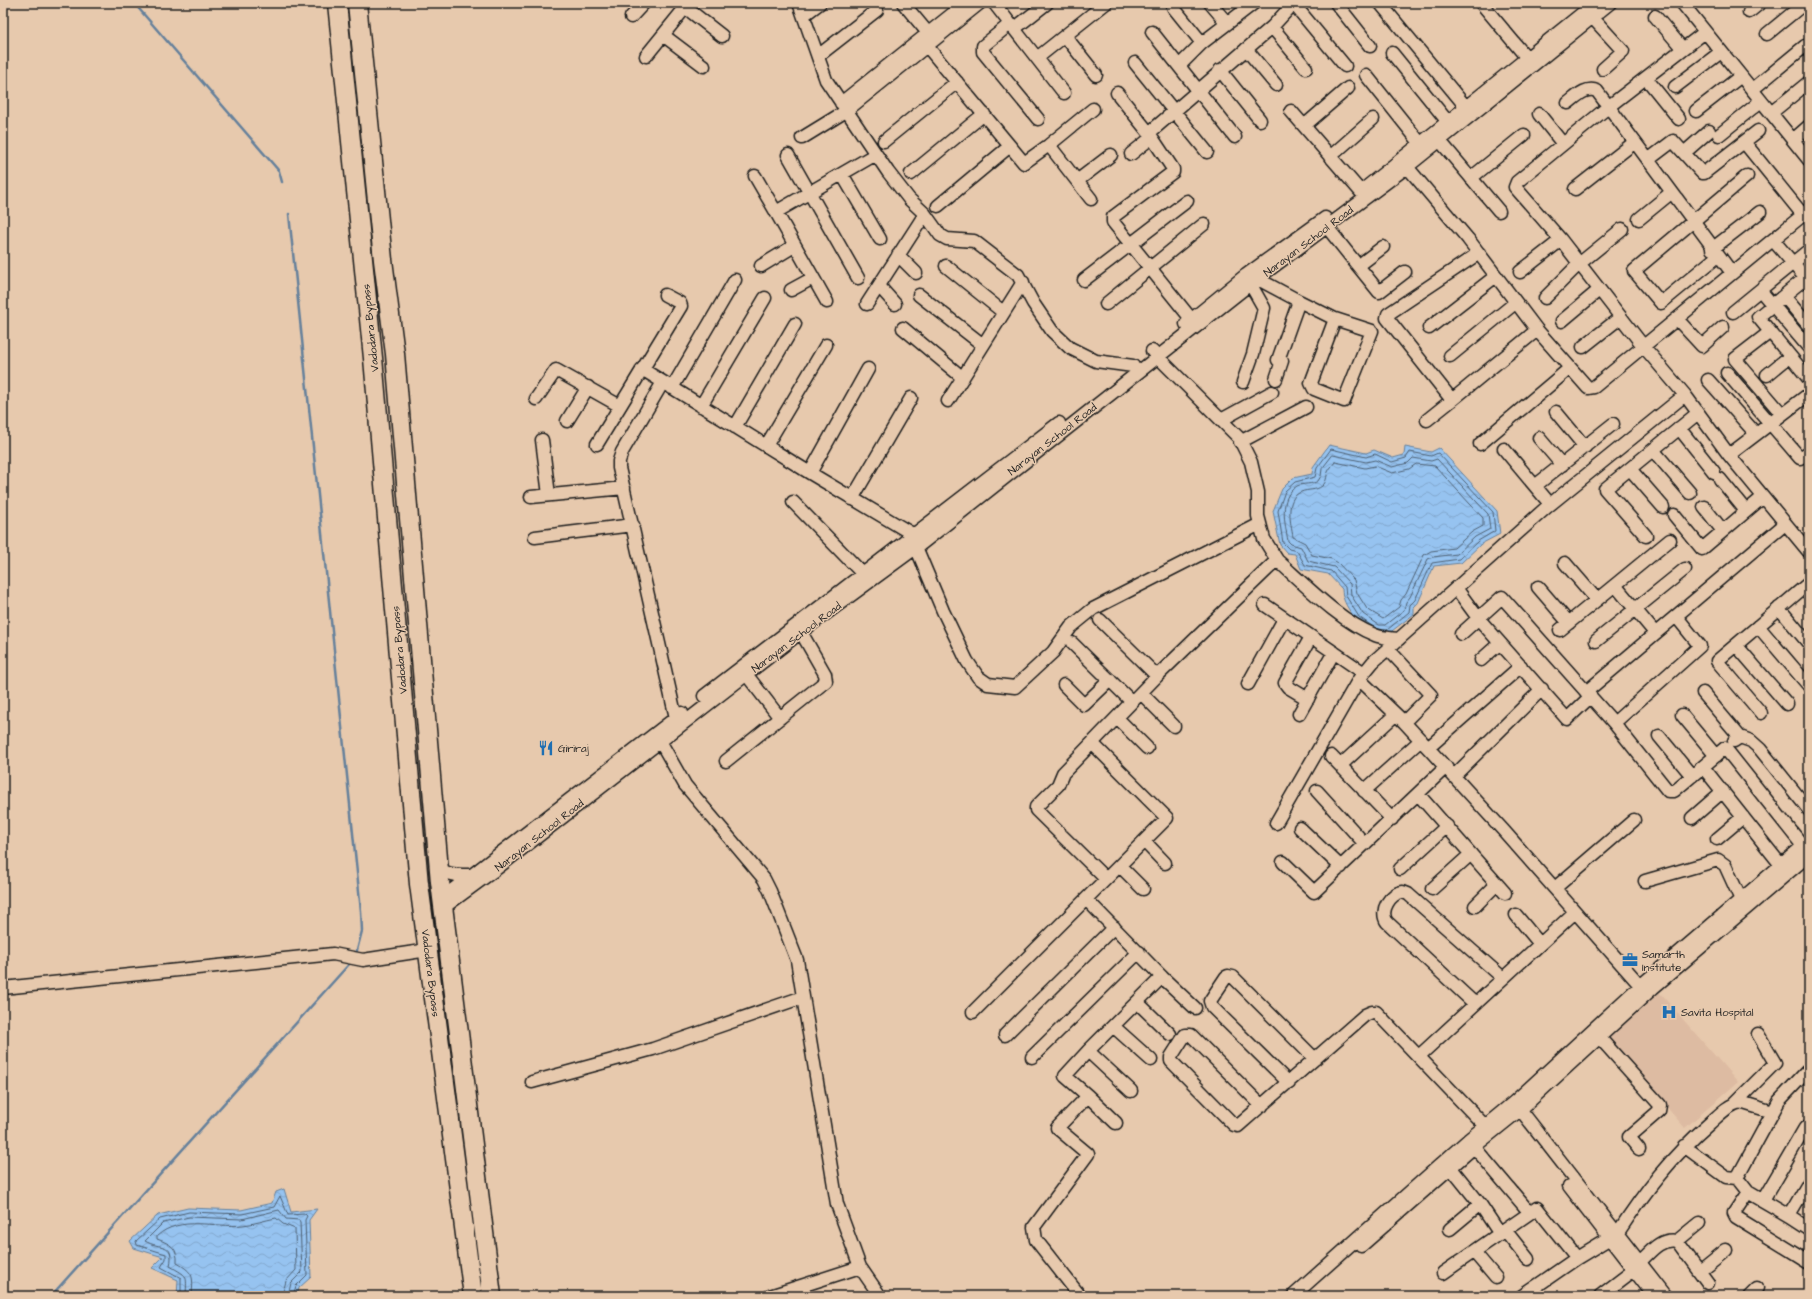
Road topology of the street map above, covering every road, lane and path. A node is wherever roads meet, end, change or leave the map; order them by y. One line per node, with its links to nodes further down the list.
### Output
1 (337, 3): 380 (highway, Vadodara Bypass)
2 (357, 3): 364 (highway, Vadodara Bypass)
3 (644, 3): 29 (street)
4 (799, 3): 27 (street)
5 (820, 3): 27 (street)
6 (903, 3): 40 (street)
7 (966, 3): 40 (street)
8 (980, 3): 40 (street)
9 (994, 3): 32 (street)
10 (1047, 3): 32 (street)
11 (1106, 3): 39 (street)
12 (1210, 3): 31 (street)
13 (1254, 3): 31 (street)
14 (1293, 3): 33 (street); 55 (street)
15 (1336, 3): 42 (street)
16 (1380, 3): 79 (street)
17 (1481, 3): 51 (street)
18 (1595, 3): 51 (street)
19 (1610, 3): 30 (street, Narayan School Road)
20 (1682, 3): 35 (street)
21 (1760, 3): 26 (street)
22 (1797, 3): 36 (street)
23 (687, 5): 37 (street); 38 (street)
24 (1173, 7): 41 (street)
25 (877, 10): 49 (street)
26 (1749, 12)
27 (804, 15): 49 (street)
28 (1654, 16): 45 (street)
29 (631, 17)
30 (1592, 17): 57 (street); 79 (street, Narayan School Road)
31 (1226, 23): 41 (street)
32 (1012, 26): 50 (street); 85 (street)
33 (1272, 27): 44 (street); 56 (street)
34 (1152, 32): 54 (street)
35 (1705, 32): 45 (street); 46 (street)
36 (1767, 34)
37 (663, 35): 48 (street); 53 (street)
38 (722, 36)
39 (1065, 36): 50 (street); 59 (street)
40 (928, 39): 63 (street); 74 (street)
41 (1202, 43): 54 (street)
42 (1370, 46)
43 (1805, 46): 69 (street)
44 (1246, 48): 58 (street); 65 (street)
45 (1683, 49): 62 (street)
46 (1720, 52): 61 (street); 66 (street)
47 (1392, 53): 88 (street)
48 (646, 56)
49 (818, 56): 74 (street)
50 (1037, 58): 70 (street)
51 (1527, 58): 79 (street)
52 (1136, 63): 77 (street)
53 (704, 66)
54 (1179, 66): 68 (street)
55 (1345, 66)
56 (1306, 68)
57 (1603, 69)
58 (1220, 70): 68 (street); 87 (street)
59 (1096, 75)
60 (1366, 75): 101 (street)
61 (1741, 76): 69 (street); 80 (street)
62 (1646, 78): 75 (street); 86 (street)
63 (957, 82): 82 (street); 97 (street)
64 (1809, 82): 81 (street)
65 (1276, 85)
66 (1675, 86)
67 (1348, 88): 89 (street)
68 (1198, 90): 77 (street); 94 (street)
69 (1752, 90): 72 (street)
70 (1064, 93)
71 (1116, 93): 92 (street)
72 (1760, 101): 81 (street); 106 (street)
73 (1568, 103): 75 (street)
74 (844, 107): 95 (street); 107 (street)
75 (1608, 107): 99 (street); 102 (street)
76 (1093, 110): 103 (street)
77 (1174, 111): 92 (street); 105 (street)
78 (1291, 111): 89 (street)
79 (1469, 111): 88 (street); 98 (street, Narayan School Road)
80 (1696, 111)
81 (1771, 113): 96 (street)
82 (984, 114): 104 (street); 116 (street)
83 (1539, 114): 102 (street)
84 (1374, 118): 111 (street)
85 (1038, 119)
86 (1679, 119)
87 (1260, 120)
88 (1448, 122): 101 (street)
89 (1304, 126): 111 (street)
90 (1809, 126): 96 (street)
91 (1758, 131): 100 (street)
92 (1150, 135): 109 (street); 141 (street)
93 (1524, 135): 119 (street)
94 (1235, 137)
95 (802, 138)
96 (1793, 140): 113 (street)
97 (884, 141)
98 (1440, 141): 114 (street, Narayan School Road); 119 (street)
99 (1635, 142): 112 (street); 121 (street)
100 (1744, 142): 106 (street); 131 (street)
101 (1421, 144): 114 (street)
102 (1563, 144): 139 (street)
103 (1048, 145): 104 (street); 120 (street)
104 (1010, 146): 127 (street)
105 (1207, 152)
106 (1684, 153): 112 (street)
107 (876, 154): 115 (street); 132 (street)
108 (1111, 154): 120 (street)
109 (1131, 154)
110 (788, 155): 124 (street)
111 (1330, 157): 122 (street)
112 (1648, 160): 123 (street)
113 (1809, 160)
114 (1404, 164): 122 (street); 136 (street, Narayan School Road); 145 (street)
115 (842, 174): 124 (street); 138 (street)
116 (911, 174)
117 (755, 176): 129 (street)
118 (1747, 176): 134 (street)
119 (1471, 178): 128 (street)
120 (1077, 181): 125 (street)
121 (1575, 189)
122 (1360, 192): 162 (street)
123 (1672, 192): 133 (street); 134 (street)
124 (810, 193): 129 (street); 160 (street)
125 (1091, 199)
126 (1187, 202): 141 (street)
127 (938, 206)
128 (1499, 211)
129 (776, 212): 142 (street)
130 (1760, 212): 146 (street)
131 (1806, 213): 140 (street)
132 (925, 214): 147 (street); 165 (street)
133 (1639, 219)
134 (1693, 220): 146 (street); 146 (street)
135 (1204, 224): 153 (street)
136 (1327, 227): 152 (street); 162 (street, Narayan School Road)
137 (1622, 229): 149 (street)
138 (880, 239)
139 (1560, 240): 149 (street); 156 (street)
140 (1773, 240): 148 (street); 157 (street)
141 (1131, 244): 153 (street); 164 (street)
142 (794, 246): 150 (street); 159 (street)
143 (1383, 247): 152 (street)
144 (1809, 250): 148 (street)
145 (1479, 253): 158 (street); 222 (street)
146 (1715, 253): 157 (street)
147 (898, 255): 154 (street); 166 (street)
148 (1793, 263): 161 (street); 169 (street)
149 (1579, 264): 168 (street); 174 (street)
150 (761, 266)
151 (946, 266): 182 (street)
152 (1358, 266): 155 (street)
153 (1150, 268): 180 (street); 187 (street)
154 (916, 272)
155 (1405, 272)
156 (1520, 272)
157 (1732, 273): 186 (street)
158 (1496, 276): 177 (street); 192 (street)
159 (813, 278): 167 (street); 176 (street)
160 (858, 278)
161 (1808, 278): 172 (street)
162 (1251, 279): 175 (street); 187 (street); 201 (street, Narayan School Road); 214 (street)
163 (735, 280): 215 (street)
164 (1084, 280)
165 (1022, 282): 182 (street); 204 (street)
166 (879, 286): 178 (street); 179 (street)
167 (791, 290)
168 (1599, 290): 184 (street); 188 (street)
169 (1760, 290): 181 (street); 183 (street)
170 (665, 295): 206 (street)
171 (918, 295): 197 (street)
172 (1784, 296): 181 (street); 190 (street)
173 (765, 298): 225 (street)
174 (1545, 298)
175 (1300, 301): 185 (street); 211 (street)
176 (827, 302)
177 (1515, 303): 194 (street); 202 (street)
178 (866, 304)
179 (895, 304)
180 (1106, 304)
181 (1773, 306): 195 (street); 200 (street)
182 (1003, 312): 197 (street)
183 (1733, 312)
184 (1620, 317): 198 (street); 199 (street)
185 (1335, 319): 185 (street)
186 (1677, 319): 193 (street); 199 (street)
187 (1192, 320): 201 (street)
188 (1562, 321)
189 (795, 324): 235 (street)
190 (1809, 326)
191 (903, 328): 210 (street)
192 (1430, 328)
193 (1723, 328)
194 (1537, 330): 205 (street); 222 (street)
195 (1770, 332): 203 (street); 229 (street)
196 (826, 345): 243 (street)
197 (983, 345): 210 (street)
198 (1583, 347)
199 (1644, 347): 205 (street); 219 (street)
200 (1809, 348)
201 (1154, 354): 204 (street); 230 (street); 272 (street, Narayan School Road)
202 (1450, 356)
203 (1790, 356): 209 (street); 212 (street)
204 (1133, 366): 272 (street)
205 (1570, 368): 242 (street)
206 (642, 369): 215 (street); 224 (street)
207 (868, 369): 251 (street)
208 (1727, 373): 233 (street)
209 (1767, 375)
210 (963, 378): 223 (street)
211 (1276, 379)
212 (1809, 379)
213 (1708, 380): 237 (street)
214 (1243, 382)
215 (668, 385): 225 (street); 253 (street)
216 (588, 387): 221 (street); 224 (street); 232 (street)
217 (1272, 392): 230 (street)
218 (1809, 394): 229 (street)
219 (1685, 395): 228 (street); 260 (street)
220 (911, 398): 258 (street)
221 (536, 399)
222 (1452, 400): 231 (street)
223 (948, 401)
224 (620, 406): 241 (street)
225 (701, 406): 235 (street)
226 (1306, 407): 240 (street)
227 (1556, 412): 244 (street)
228 (1698, 412): 236 (street); 248 (street)
229 (1782, 414): 233 (street)
230 (1221, 420): 240 (street)
231 (1427, 420)
232 (567, 421)
233 (1771, 423): 237 (street); 247 (street)
234 (1613, 424): 244 (street)
235 (735, 427): 243 (street)
236 (1679, 428): 246 (street); 263 (street)
237 (1756, 434): 248 (street)
238 (1539, 438): 249 (street)
239 (542, 440): 255 (street)
240 (1240, 442): 265 (street)
241 (596, 444)
242 (1480, 444)
243 (766, 446): 251 (street)
244 (1585, 447): 249 (street)
245 (1504, 449): 252 (street)
246 (1653, 450): 250 (street); 254 (street)
247 (1809, 452)
248 (1729, 455): 257 (street)
249 (1562, 465): 252 (street)
250 (1630, 469): 261 (street); 269 (street)
251 (810, 473): 258 (street)
252 (1535, 486): 260 (street)
253 (624, 488): 255 (street); 267 (street)
254 (1690, 493)
255 (549, 495): 256 (street)
256 (531, 497)
257 (1763, 497): 263 (street); 266 (street)
258 (852, 499): 272 (street)
259 (793, 502): 277 (street)
260 (1550, 504): 280 (street)
261 (1663, 507)
262 (1704, 507): 268 (street)
263 (1746, 511): 268 (street)
264 (1674, 515): 268 (street)
265 (1260, 524): 272 (street); 274 (street)
266 (1784, 524): 273 (street); 286 (street)
267 (633, 525): 270 (street); 322 (street)
268 (1723, 531)
269 (1646, 536)
270 (535, 537)
271 (1670, 540): 278 (street)
272 (917, 542): 277 (street); 291 (street, Narayan School Road)
273 (1809, 552)
274 (1277, 560): 295 (street); 306 (street)
275 (1565, 563): 282 (street)
276 (1685, 569): 285 (street)
277 (864, 574): 322 (street)
278 (1615, 585): 282 (street); 285 (street)
279 (1538, 587): 282 (street)
280 (1456, 588): 287 (street); 295 (street)
281 (1807, 588): 284 (street)
282 (1597, 600)
283 (1264, 605): 288 (street)
284 (1779, 608): 290 (street); 299 (street)
285 (1635, 609): 292 (street); 296 (street)
286 (1676, 616): 292 (street); 326 (street)
287 (1478, 618): 293 (street); 298 (street); 315 (street)
288 (1284, 619): 294 (street); 309 (street)
289 (1100, 620): 306 (street)
290 (1758, 626): 300 (street); 311 (street)
291 (801, 632): 305 (street, Narayan School Road); 323 (street)
292 (1655, 633): 315 (street)
293 (1461, 634)
294 (1311, 637): 302 (street); 316 (street)
295 (1399, 638): 301 (street)
296 (1596, 641)
297 (1072, 642): 308 (street)
298 (1500, 643): 303 (street); 304 (street)
299 (1809, 644)
300 (1736, 645): 318 (street); 319 (street)
301 (1388, 649): 307 (street); 325 (street)
302 (1334, 652): 307 (street); 316 (street)
303 (1481, 660)
304 (1521, 666): 312 (street); 332 (street)
305 (746, 674): 323 (street); 330 (street, Narayan School Road)
306 (1158, 676): 313 (street)
307 (1361, 676): 325 (street); 351 (street)
308 (1110, 680): 310 (street); 317 (street)
309 (1248, 684)
310 (1064, 685)
311 (1809, 686)
312 (1542, 689): 315 (street); 340 (street)
313 (1141, 693): 317 (street); 327 (street)
314 (1703, 693): 329 (street)
315 (1588, 694): 326 (street)
316 (1308, 699): 320 (street)
317 (1132, 702): 324 (street)
318 (1787, 704)
319 (1761, 713)
320 (1299, 714)
321 (1682, 714): 336 (street)
322 (676, 718): 366 (street)
323 (780, 718): 337 (street)
324 (1117, 718): 331 (street); 333 (street)
325 (1400, 718): 332 (street); 338 (street)
326 (1614, 723): 341 (street)
327 (1174, 726)
328 (1659, 736): 341 (street)
329 (1740, 737): 334 (street); 346 (street)
330 (660, 741): 374 (street, Narayan School Road); 386 (street)
331 (1092, 743): 355 (street); 367 (street)
332 (1424, 744): 340 (street); 343 (street)
333 (1148, 748)
334 (1725, 748): 336 (street); 357 (street)
335 (1331, 756): 338 (street)
336 (1716, 756): 339 (street)
337 (726, 761)
338 (1341, 765): 343 (street)
339 (1703, 767): 341 (street); 344 (street)
340 (1450, 772): 345 (street); 369 (street)
341 (1692, 776)
342 (1317, 791): 356 (street)
343 (1364, 791): 349 (street)
344 (1723, 791): 347 (street); 348 (street)
345 (1418, 794): 349 (street); 352 (street)
346 (1809, 810)
347 (1743, 817): 354 (street); 361 (street)
348 (1692, 818)
349 (1392, 819): 356 (street)
350 (1634, 820): 369 (street)
351 (1276, 823)
352 (1448, 826): 358 (street); 365 (street)
353 (1300, 828): 363 (street)
354 (1717, 839)
355 (1144, 842): 360 (street); 362 (street)
356 (1365, 844): 363 (street)
357 (1807, 847): 361 (street); 385 (street)
358 (1471, 854): 371 (street); 375 (street)
359 (1283, 862): 363 (street)
360 (1165, 863)
361 (1781, 865): 373 (street)
362 (1120, 866): 367 (street); 370 (street)
363 (1341, 867)
364 (439, 868): 366 (street); 374 (highway, Vadodara Bypass)
365 (1400, 869)
366 (473, 875): 374 (street)
367 (1106, 879): 372 (street)
368 (1646, 881): 373 (street)
369 (1555, 888): 376 (street)
370 (1144, 889)
371 (1432, 889)
372 (1086, 899): 378 (street); 390 (street)
373 (1741, 900): 385 (street)
374 (442, 903): 442 (highway, Vadodara Bypass)
375 (1475, 906)
376 (1575, 912): 379 (street); 385 (street)
377 (1516, 916): 379 (street)
378 (1114, 927): 381 (street); 394 (street)
379 (1540, 944): 383 (street)
380 (428, 950): 384 (street); 441 (highway, Vadodara Bypass)
381 (1139, 952): 382 (street); 398 (street)
382 (1162, 977): 387 (street); 389 (street)
383 (1503, 978): 388 (street); 388 (street)
384 (3, 988)
385 (1644, 990): 395 (street); 408 (street)
386 (803, 997): 402 (street); 436 (street)
387 (1137, 1002): 391 (street); 392 (street)
388 (1475, 1004): 397 (street)
389 (1195, 1008)
390 (973, 1012)
391 (1113, 1026): 396 (street); 400 (street)
392 (1170, 1034)
393 (1758, 1034): 406 (street)
394 (1005, 1035)
395 (1599, 1037): 408 (street); 415 (street)
396 (1088, 1050): 404 (street); 405 (street)
397 (1419, 1056): 399 (street); 411 (street)
398 (1032, 1057)
399 (1315, 1059): 403 (street); 403 (street)
400 (1151, 1060)
401 (1809, 1069): 409 (street)
402 (532, 1082)
403 (1288, 1083): 407 (street)
404 (1131, 1091)
405 (1088, 1096): 410 (street); 445 (street)
406 (1734, 1104): 409 (street); 414 (street)
407 (1262, 1106): 407 (street)
408 (1514, 1108): 411 (street); 413 (street); 428 (street)
409 (1773, 1112): 417 (street)
410 (1116, 1123)
411 (1486, 1126): 413 (street)
412 (1805, 1128): 420 (street)
413 (1471, 1144): 416 (street); 422 (street); 446 (street)
414 (1684, 1146): 417 (street); 428 (street)
415 (1639, 1149)
416 (1451, 1168): 421 (street); 447 (street)
417 (1737, 1178): 419 (street)
418 (1809, 1182): 423 (street)
419 (1748, 1192): 420 (street); 434 (street)
420 (1763, 1200): 423 (street)
421 (1480, 1204): 425 (street); 427 (street)
422 (1530, 1213): 427 (street); 432 (street)
423 (1790, 1216): 426 (street)
424 (1699, 1223): 429 (street)
425 (1450, 1229)
426 (1809, 1229)
427 (1502, 1232): 431 (street); 433 (street)
428 (1613, 1236): 432 (street); 435 (street)
429 (1677, 1242): 435 (street); 437 (street)
430 (1726, 1250): 437 (street)
431 (1474, 1252): 438 (street); 439 (street)
432 (1577, 1258): 448 (street)
433 (1528, 1259)
434 (1809, 1262)
435 (1637, 1266): 449 (street); 450 (street); 451 (street)
436 (860, 1267): 443 (street); 444 (street)
437 (1700, 1271): 440 (street)
438 (1443, 1273)
439 (1496, 1278)
440 (1708, 1283)
441 (473, 1296)
442 (492, 1296)
443 (770, 1296)
444 (880, 1296)
445 (1080, 1296)
446 (1293, 1296)
447 (1305, 1296)
448 (1522, 1296)
449 (1600, 1296)
450 (1654, 1296)
451 (1666, 1296)

